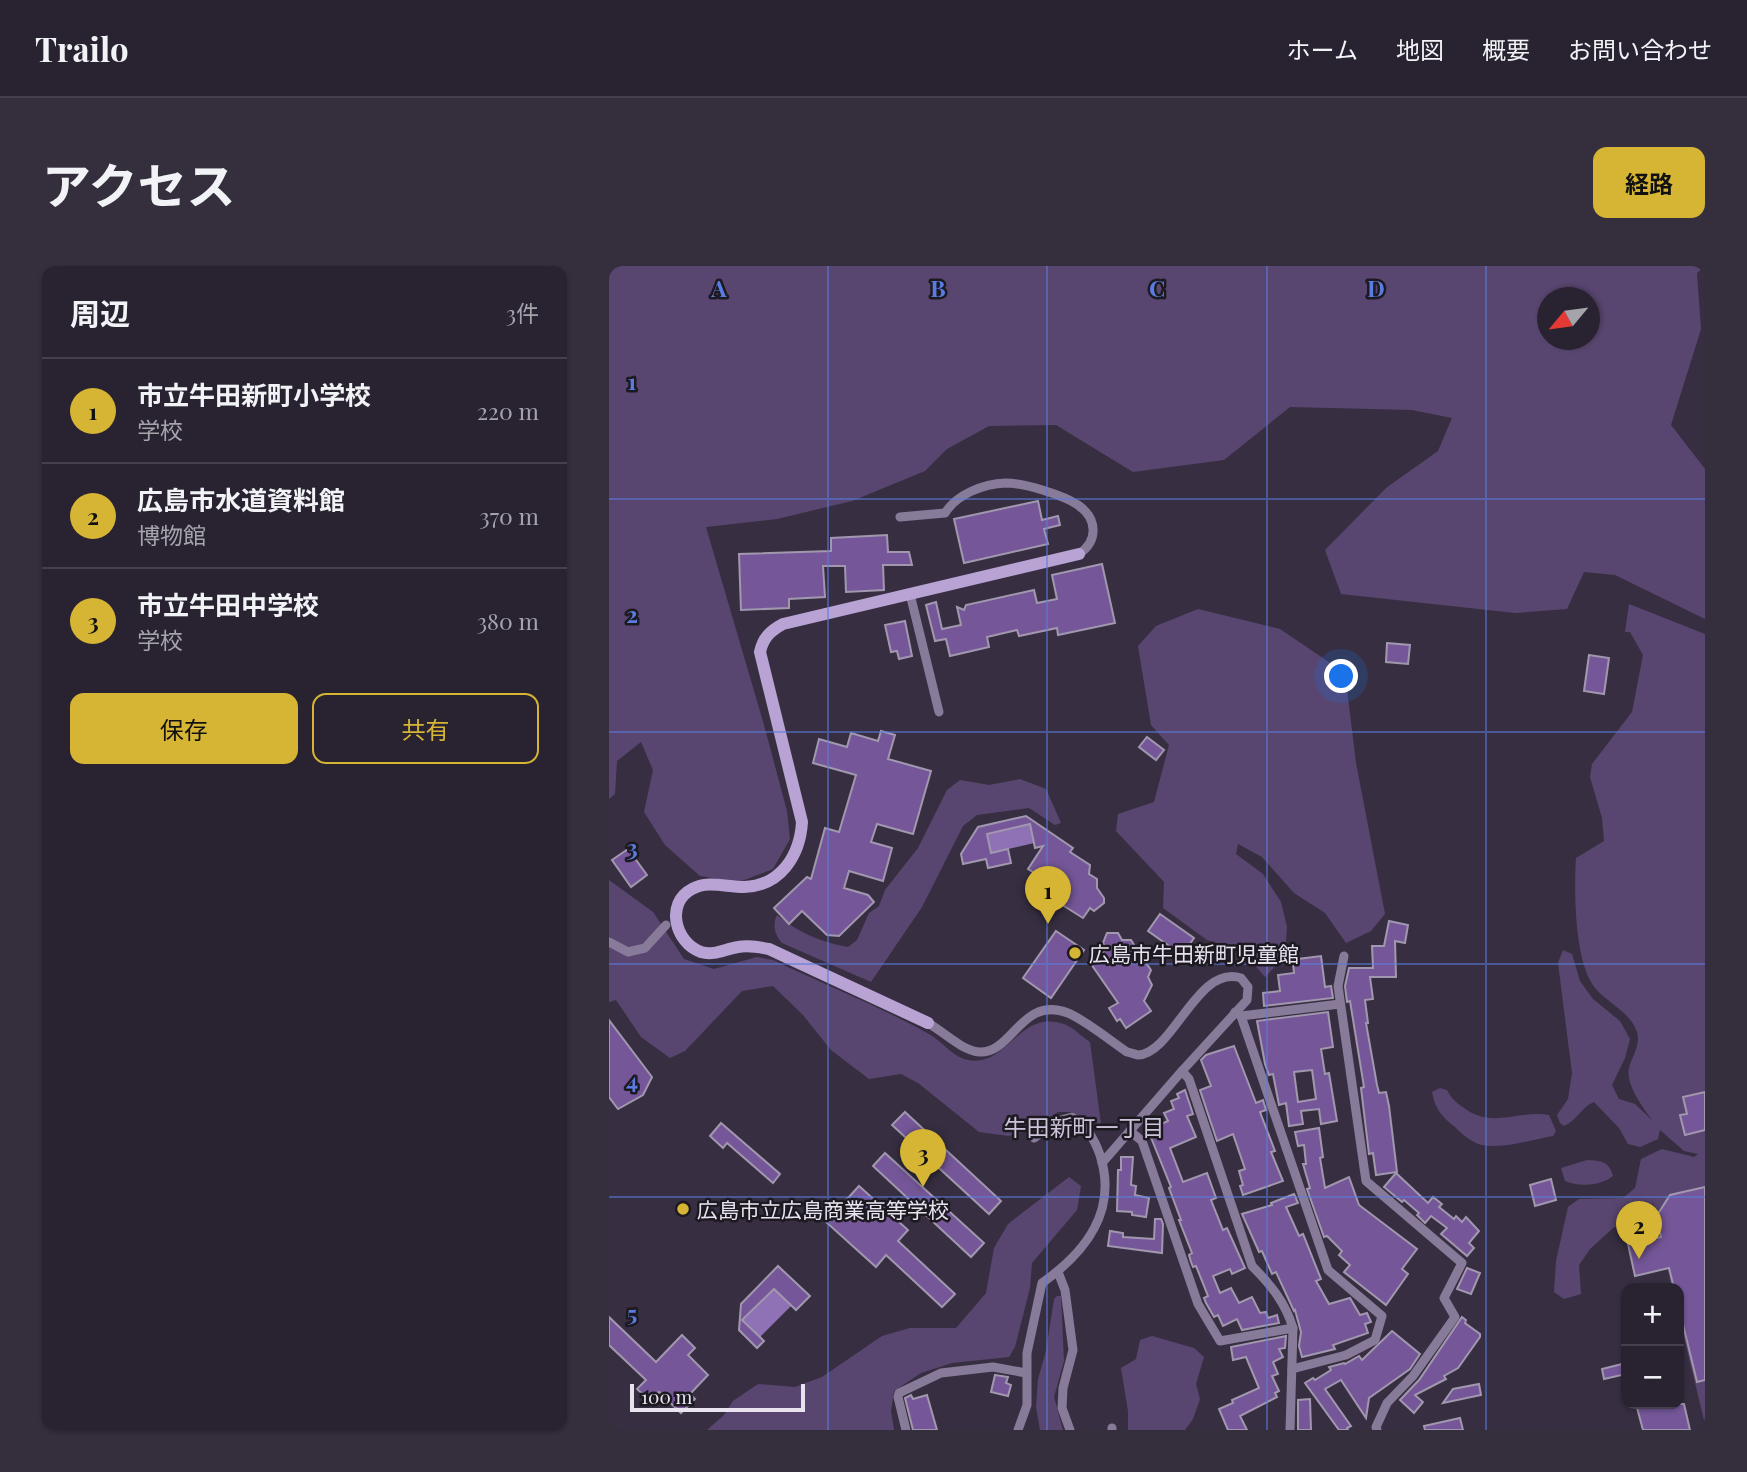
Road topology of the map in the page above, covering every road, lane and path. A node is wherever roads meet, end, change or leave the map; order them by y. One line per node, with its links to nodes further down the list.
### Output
1 (900, 517): 2 (street)
2 (1079, 554): 3 (street)
3 (910, 594): 4 (street); 10 (street)
4 (939, 712)
5 (666, 925): 6 (street)
6 (609, 942)
7 (1344, 956): 8 (street)
8 (1340, 1004): 9 (street); 23 (street)
9 (1238, 1014): 10 (street); 11 (street); 17 (street)
10 (928, 1023)
11 (1182, 1071): 12 (street); 16 (street)
12 (1130, 1131): 14 (street); 16 (street)
13 (1034, 1138): 14 (street)
14 (1102, 1163): 15 (street)
15 (1058, 1272): 18 (street); 21 (street)
16 (1293, 1328): 17 (street)
17 (1292, 1369): 22 (street)
18 (1026, 1373): 19 (street); 20 (street)
19 (906, 1430)
20 (1018, 1430)
21 (1070, 1430)
22 (1290, 1430)
23 (1377, 1430)

